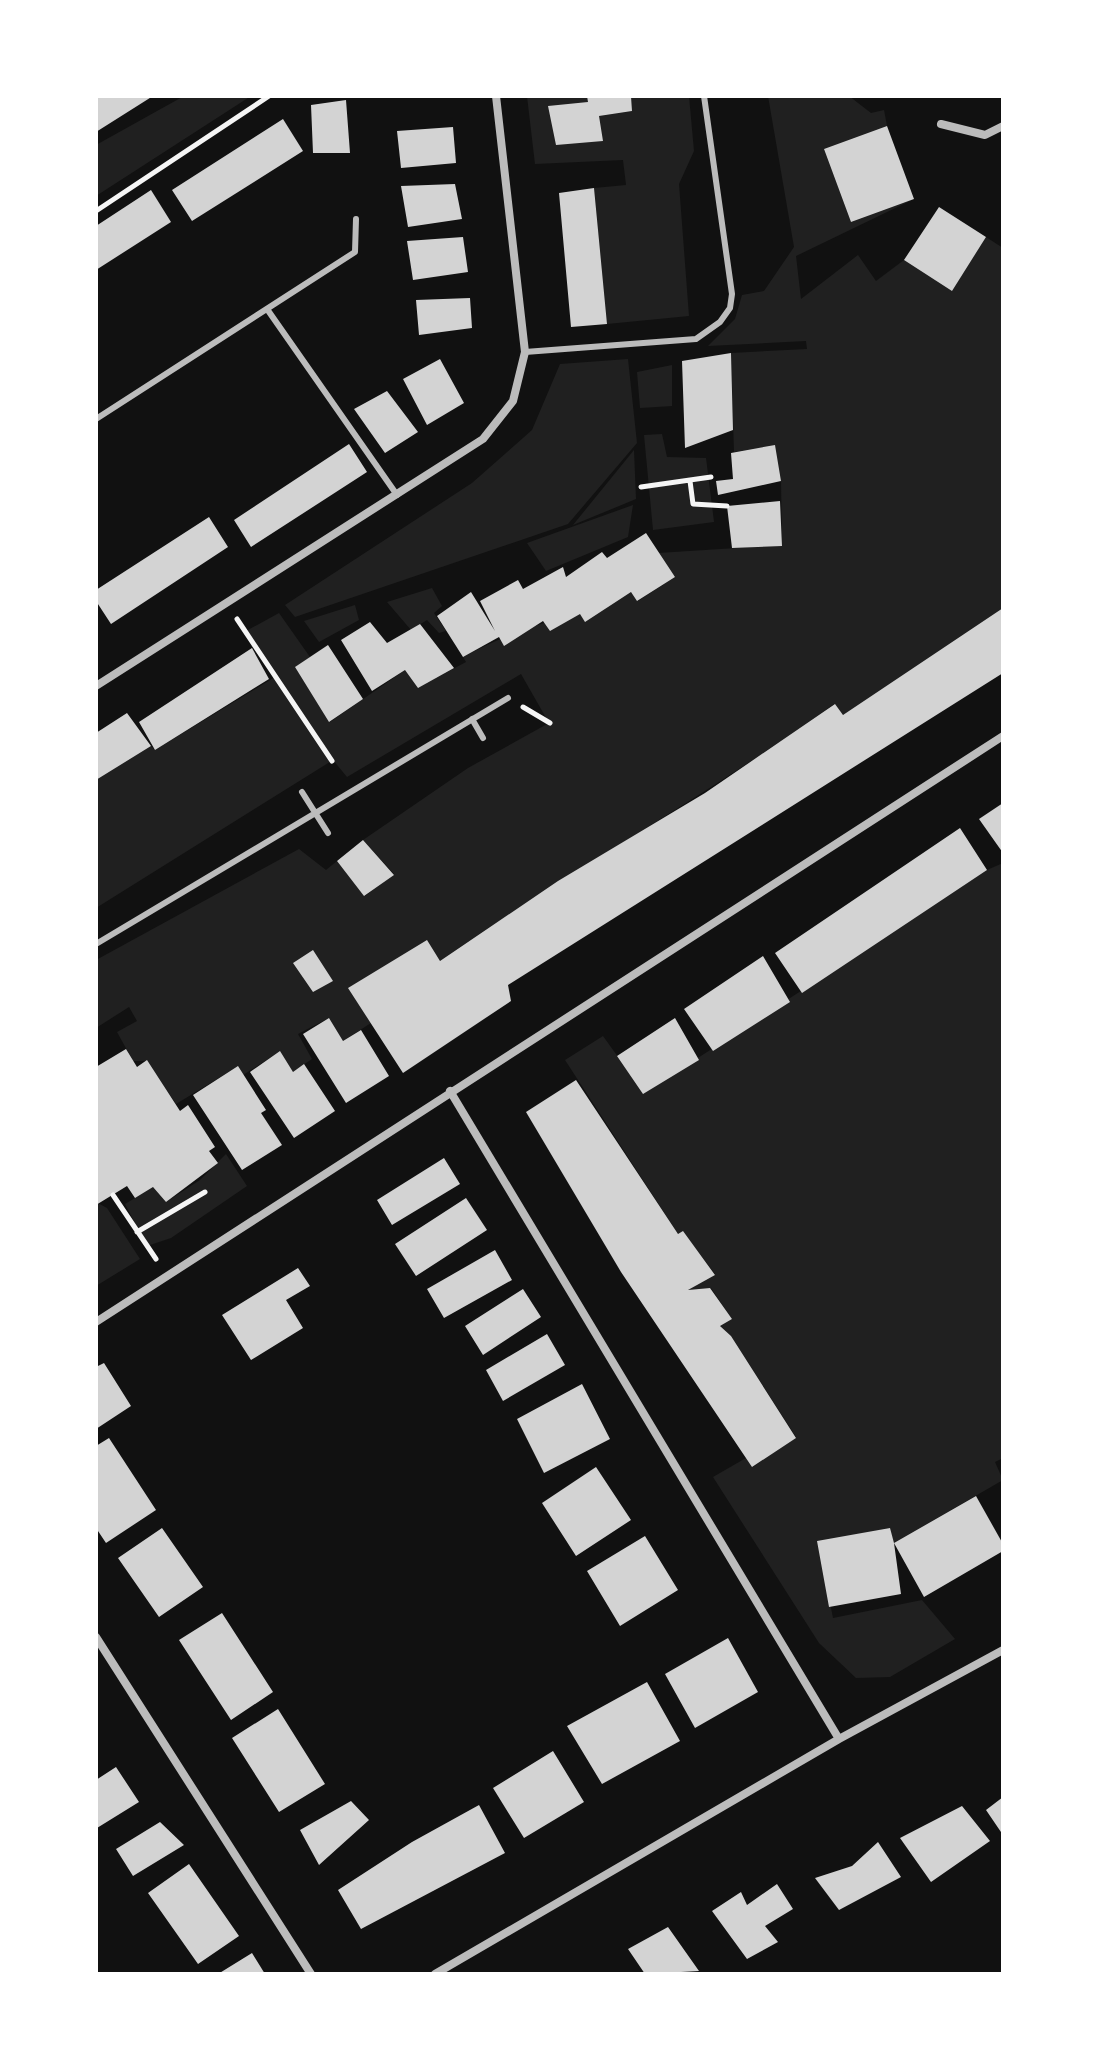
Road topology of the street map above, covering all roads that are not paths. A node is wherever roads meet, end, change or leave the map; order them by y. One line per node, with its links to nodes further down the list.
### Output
1 (496, 96): 7 (street)
2 (704, 96): 7 (lane)
3 (941, 124): 4 (street)
4 (1003, 126)
5 (356, 219): 6 (lane)
6 (267, 309): 8 (lane); 9 (lane)
7 (525, 352): 9 (street)
8 (96, 419)
9 (397, 495): 10 (street)
10 (96, 686)
11 (508, 698): 12 (lane)
12 (472, 719): 14 (lane); 16 (lane)
13 (1003, 736): 19 (street)
14 (483, 738)
15 (302, 792): 16 (lane)
16 (315, 813): 17 (lane); 18 (lane)
17 (328, 833)
18 (96, 944)
19 (450, 1091): 20 (street); 23 (street)
20 (96, 1322)
21 (96, 1637): 24 (street)
22 (1003, 1650): 23 (street)
23 (839, 1739): 25 (street)
24 (311, 1974)
25 (435, 1974)

